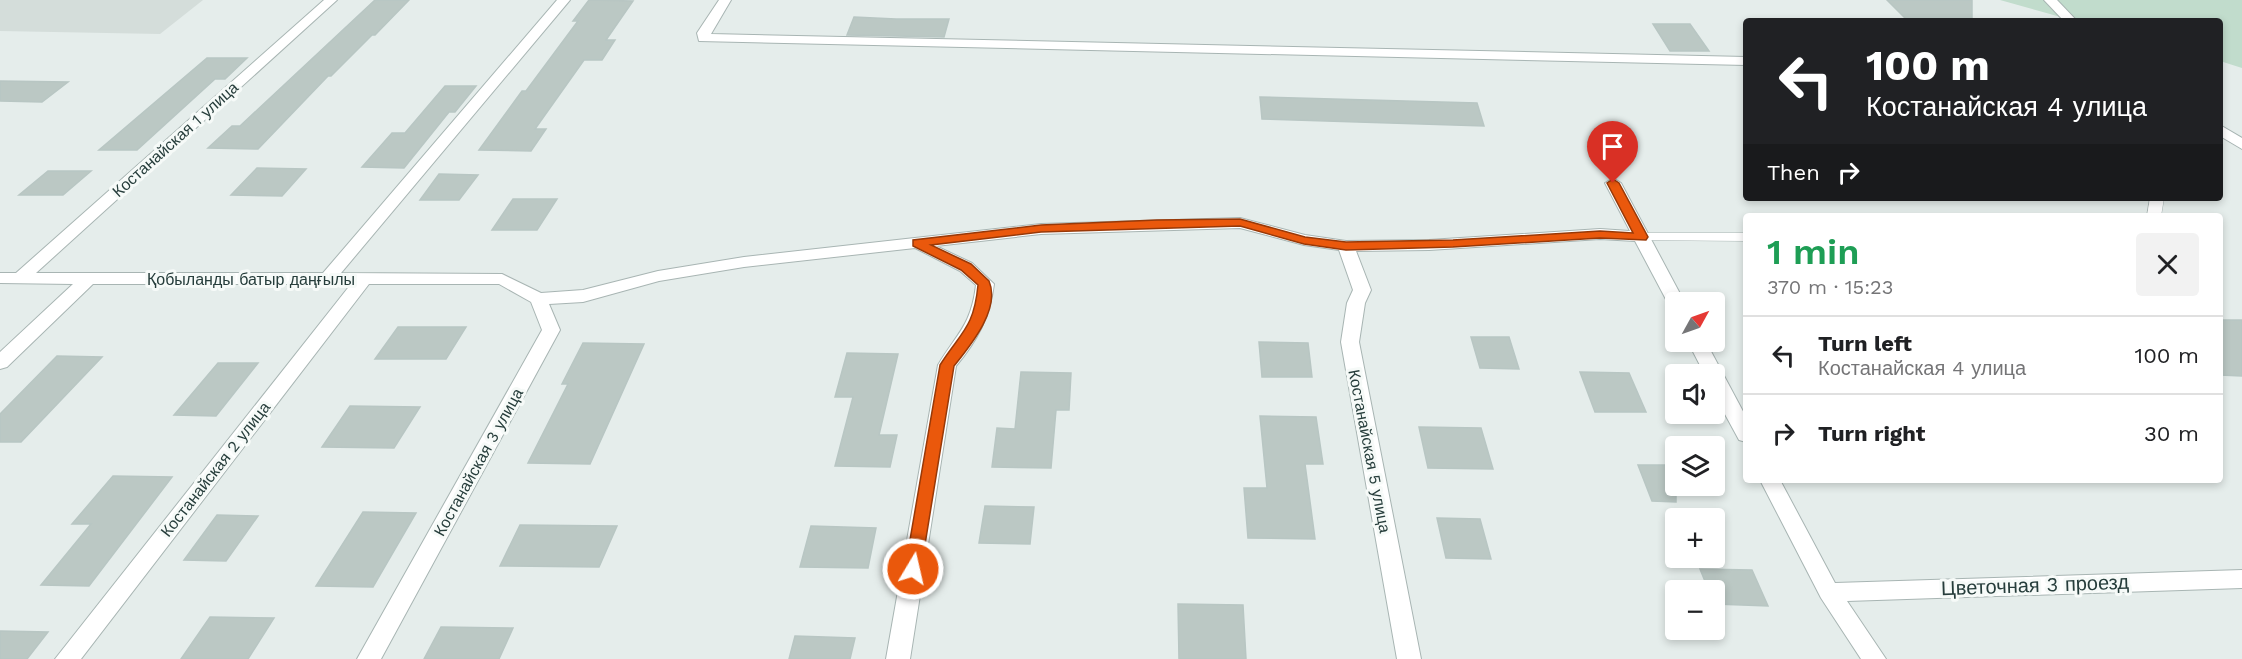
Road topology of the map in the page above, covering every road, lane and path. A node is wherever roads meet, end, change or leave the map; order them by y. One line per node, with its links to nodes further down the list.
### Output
1 (331, 0): 15 (street, Костанайская 1 улица)
2 (564, 0): 17 (street)
3 (725, 0): 6 (street)
4 (2050, 0): 5 (street)
5 (2068, 18)
6 (1743, 62)
7 (2223, 131): 8 (street)
8 (2242, 145)
9 (1613, 183): 10 (street)
10 (1642, 237): 11 (lane); 13 (street); 19 (street)
11 (1743, 237)
12 (917, 243): 13 (street); 20 (street); 29 (street)
13 (1346, 246): 30 (street, Костанайская 5 улица)
14 (0, 278): 15 (street, Қобыланды батыр даңғылы)
15 (20, 279): 16 (street, Қобыланды батыр даңғылы)
16 (88, 279): 17 (street, Қобыланды батыр даңғылы); 21 (street)
17 (327, 279): 18 (street, Қобыланды батыр даңғылы)
18 (364, 279): 20 (street, Қобыланды батыр даңғылы); 27 (street, Костанайская 2 улица)
19 (1670, 292)
20 (538, 299): 28 (street, Костанайская 3 улица)
21 (0, 363)
22 (1725, 396): 23 (street)
23 (1743, 429)
24 (1772, 483): 26 (street)
25 (2242, 579): 26 (street, Цветочная 3 проезд)
26 (1829, 592): 31 (street)
27 (67, 659)
28 (369, 659)
29 (898, 659)
30 (1409, 659)
31 (1874, 659)

